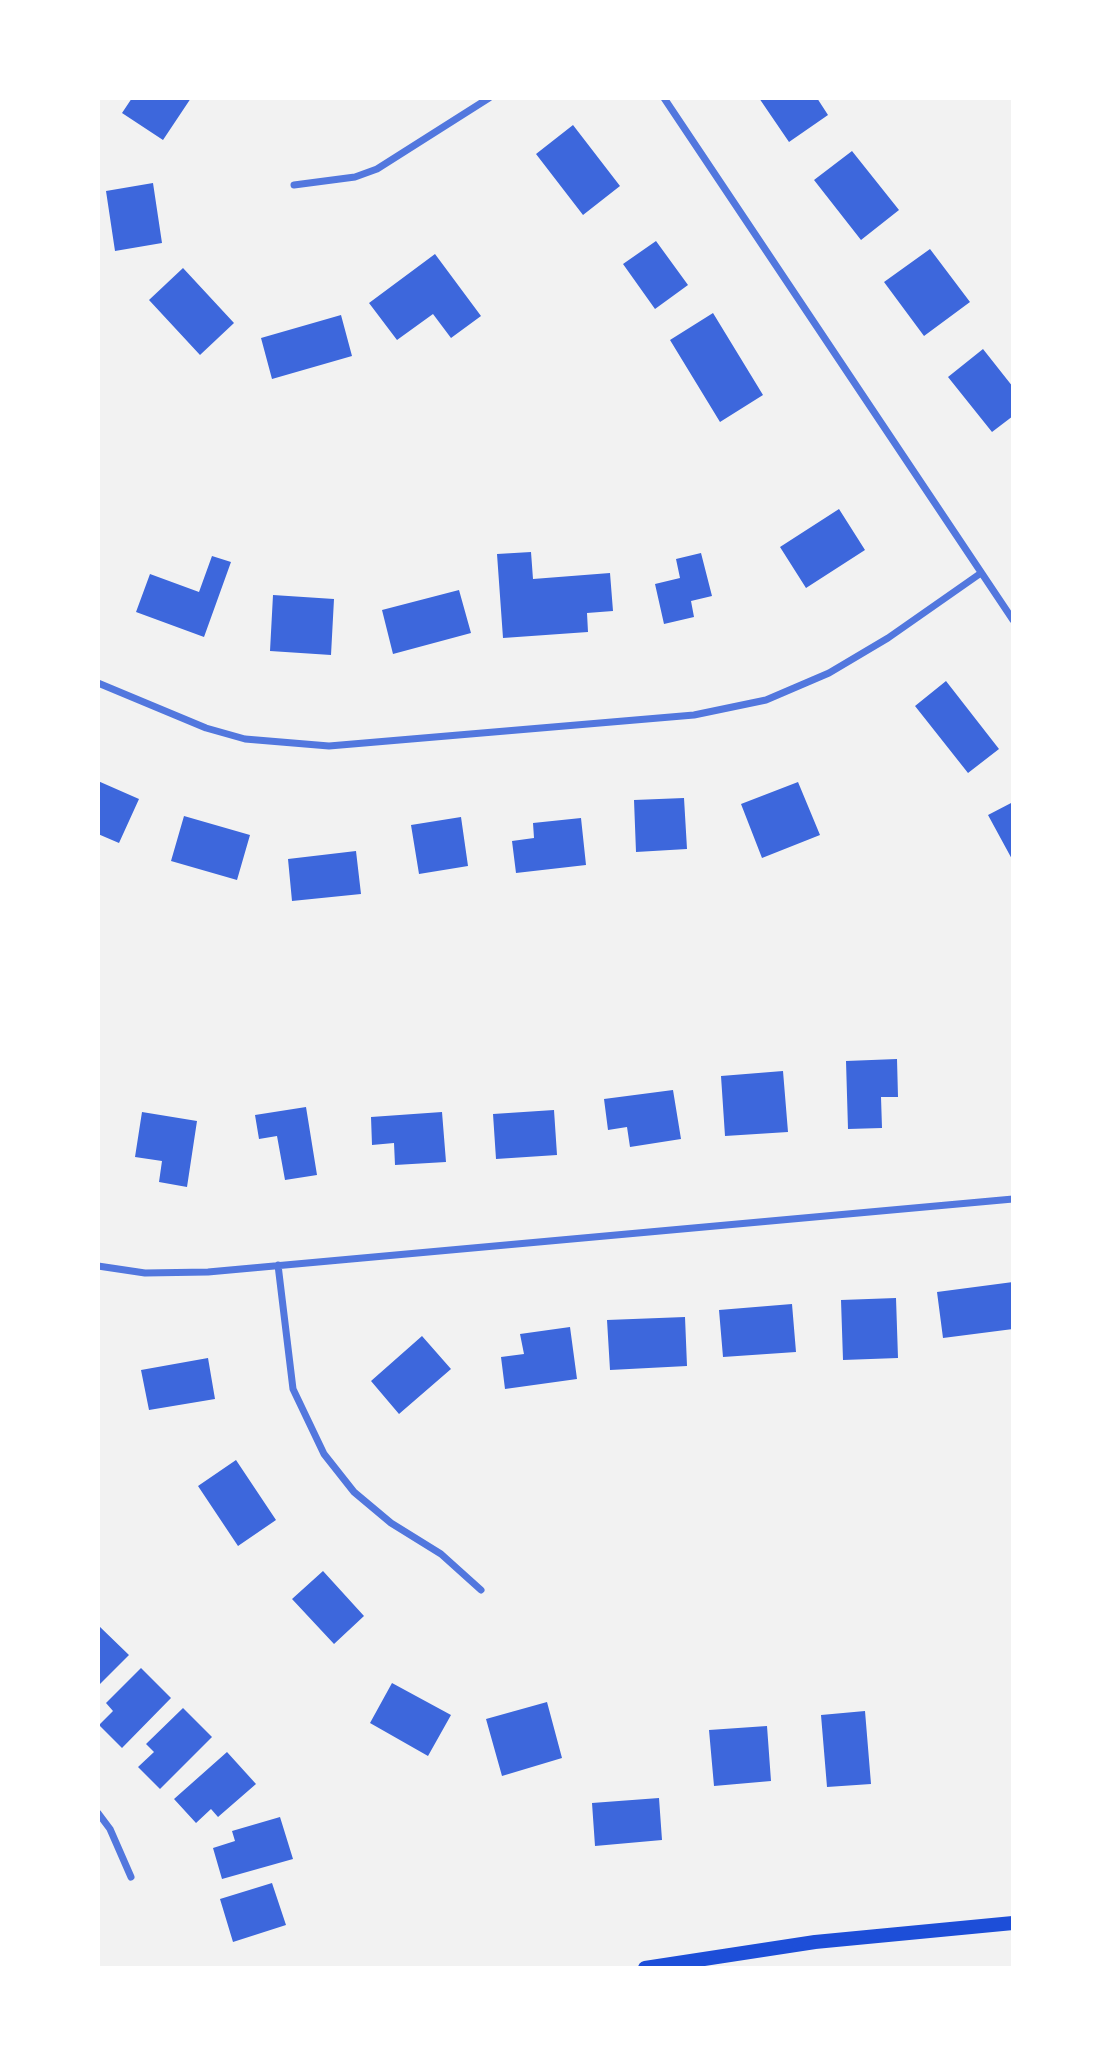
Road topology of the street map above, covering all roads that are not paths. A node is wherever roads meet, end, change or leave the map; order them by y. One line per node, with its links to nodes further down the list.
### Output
1 (489, 98): 3 (street)
2 (664, 98): 4 (street)
3 (294, 185)
4 (981, 573): 5 (street); 6 (street)
5 (1013, 620)
6 (98, 683)
7 (1013, 1199): 8 (street)
8 (278, 1265): 9 (street); 10 (street)
9 (98, 1266)
10 (481, 1590)
11 (98, 1813): 12 (street)
12 (131, 1877)
13 (1013, 1923): 14 (main road)
14 (645, 1968)

